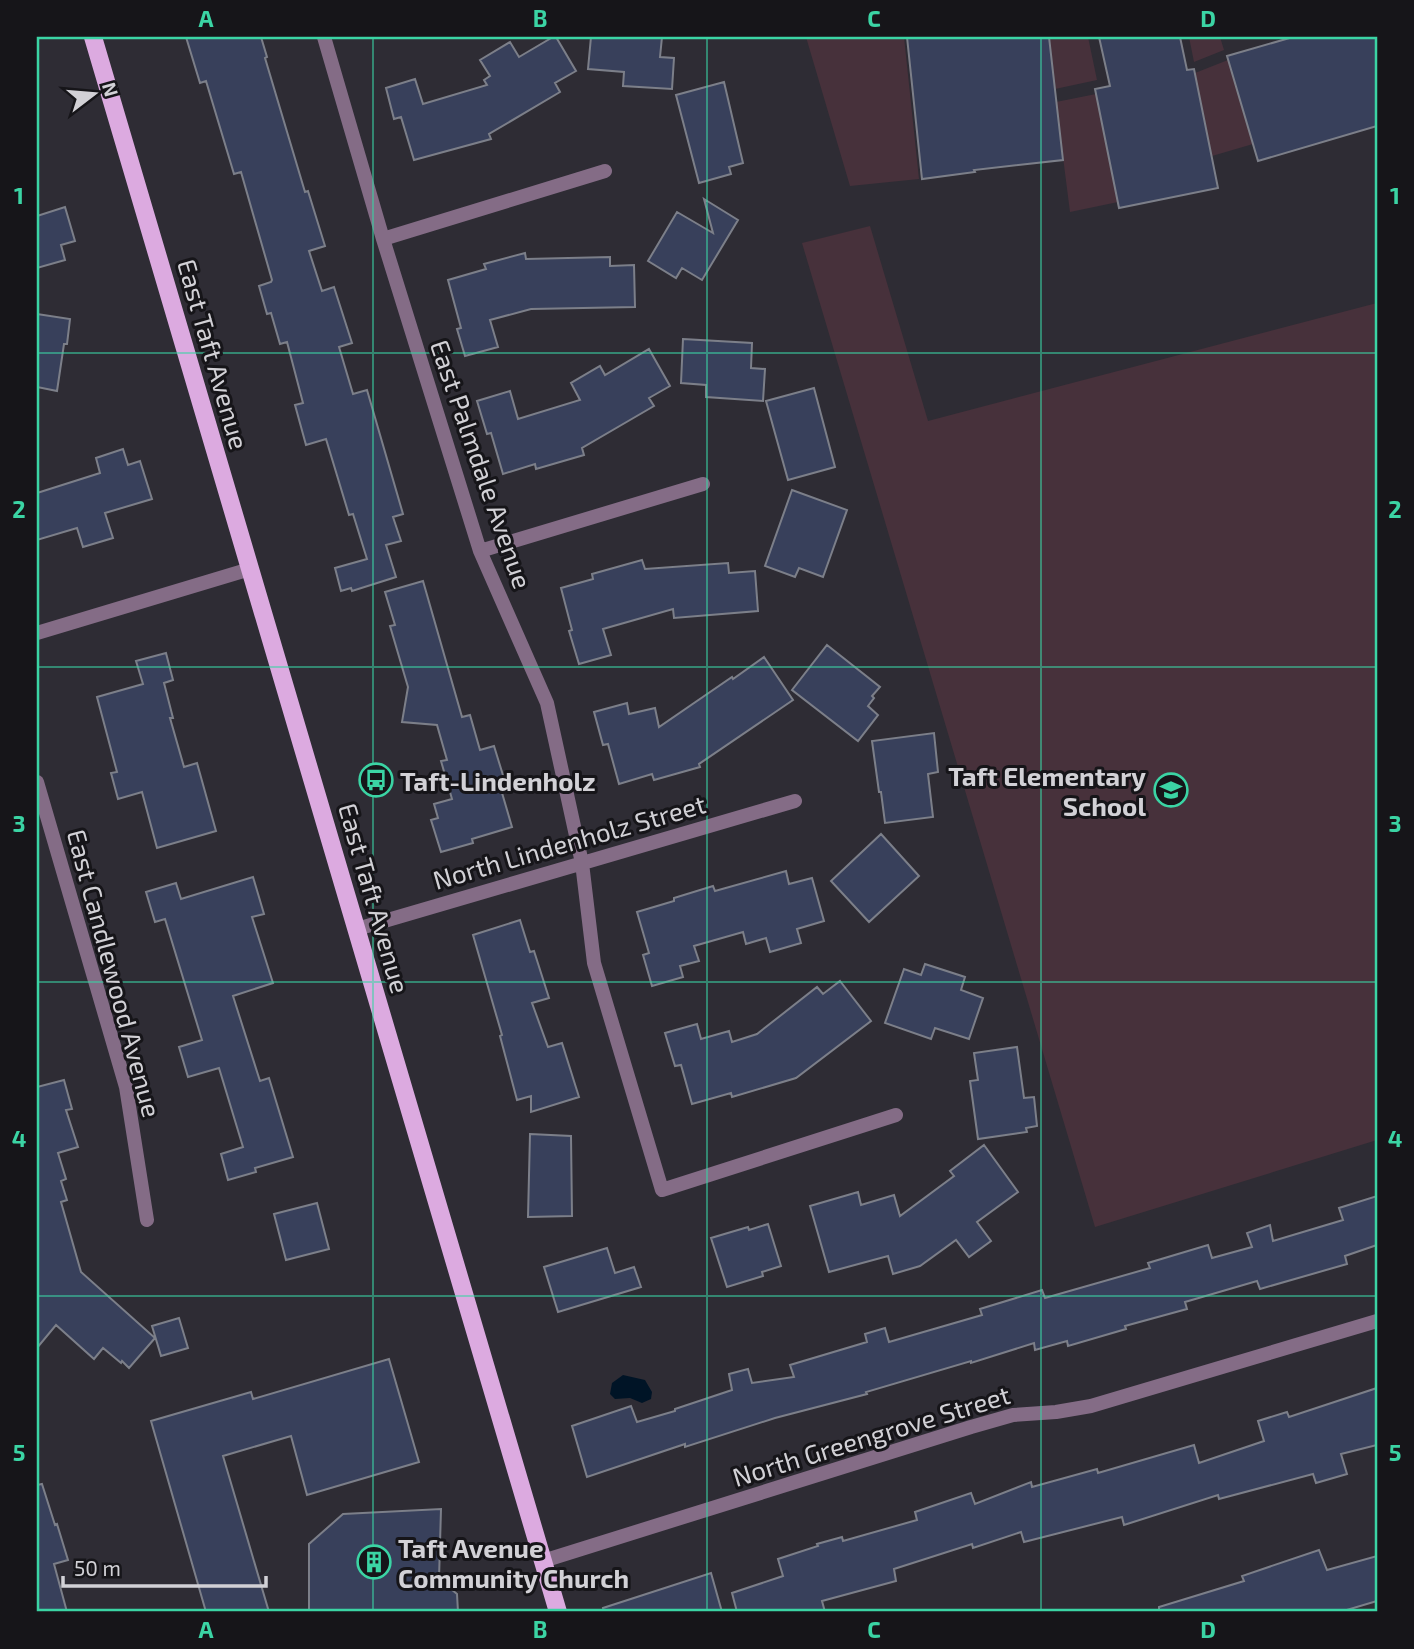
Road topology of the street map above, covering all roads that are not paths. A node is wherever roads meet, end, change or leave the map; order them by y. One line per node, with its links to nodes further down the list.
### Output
1 (93, 37): 7 (main road, East Taft Avenue)
2 (324, 37): 4 (street, East Palmdale Avenue)
3 (605, 171): 4 (street)
4 (383, 239): 6 (street, East Palmdale Avenue)
5 (703, 484): 6 (street)
6 (480, 551): 11 (street, East Palmdale Avenue)
7 (250, 569): 8 (street); 12 (main road, East Taft Avenue)
8 (37, 634)
9 (37, 782): 14 (street, East Candlewood Avenue)
10 (795, 801): 11 (street, North Lindenholz Street)
11 (582, 863): 12 (street, North Lindenholz Street); 13 (street, East Palmdale Avenue)
12 (357, 929): 16 (main road, East Taft Avenue)
13 (896, 1115)
14 (147, 1220)
15 (1377, 1321): 16 (street, North Greengrove Street)
16 (543, 1562): 17 (main road, East Taft Avenue)
17 (558, 1612)

